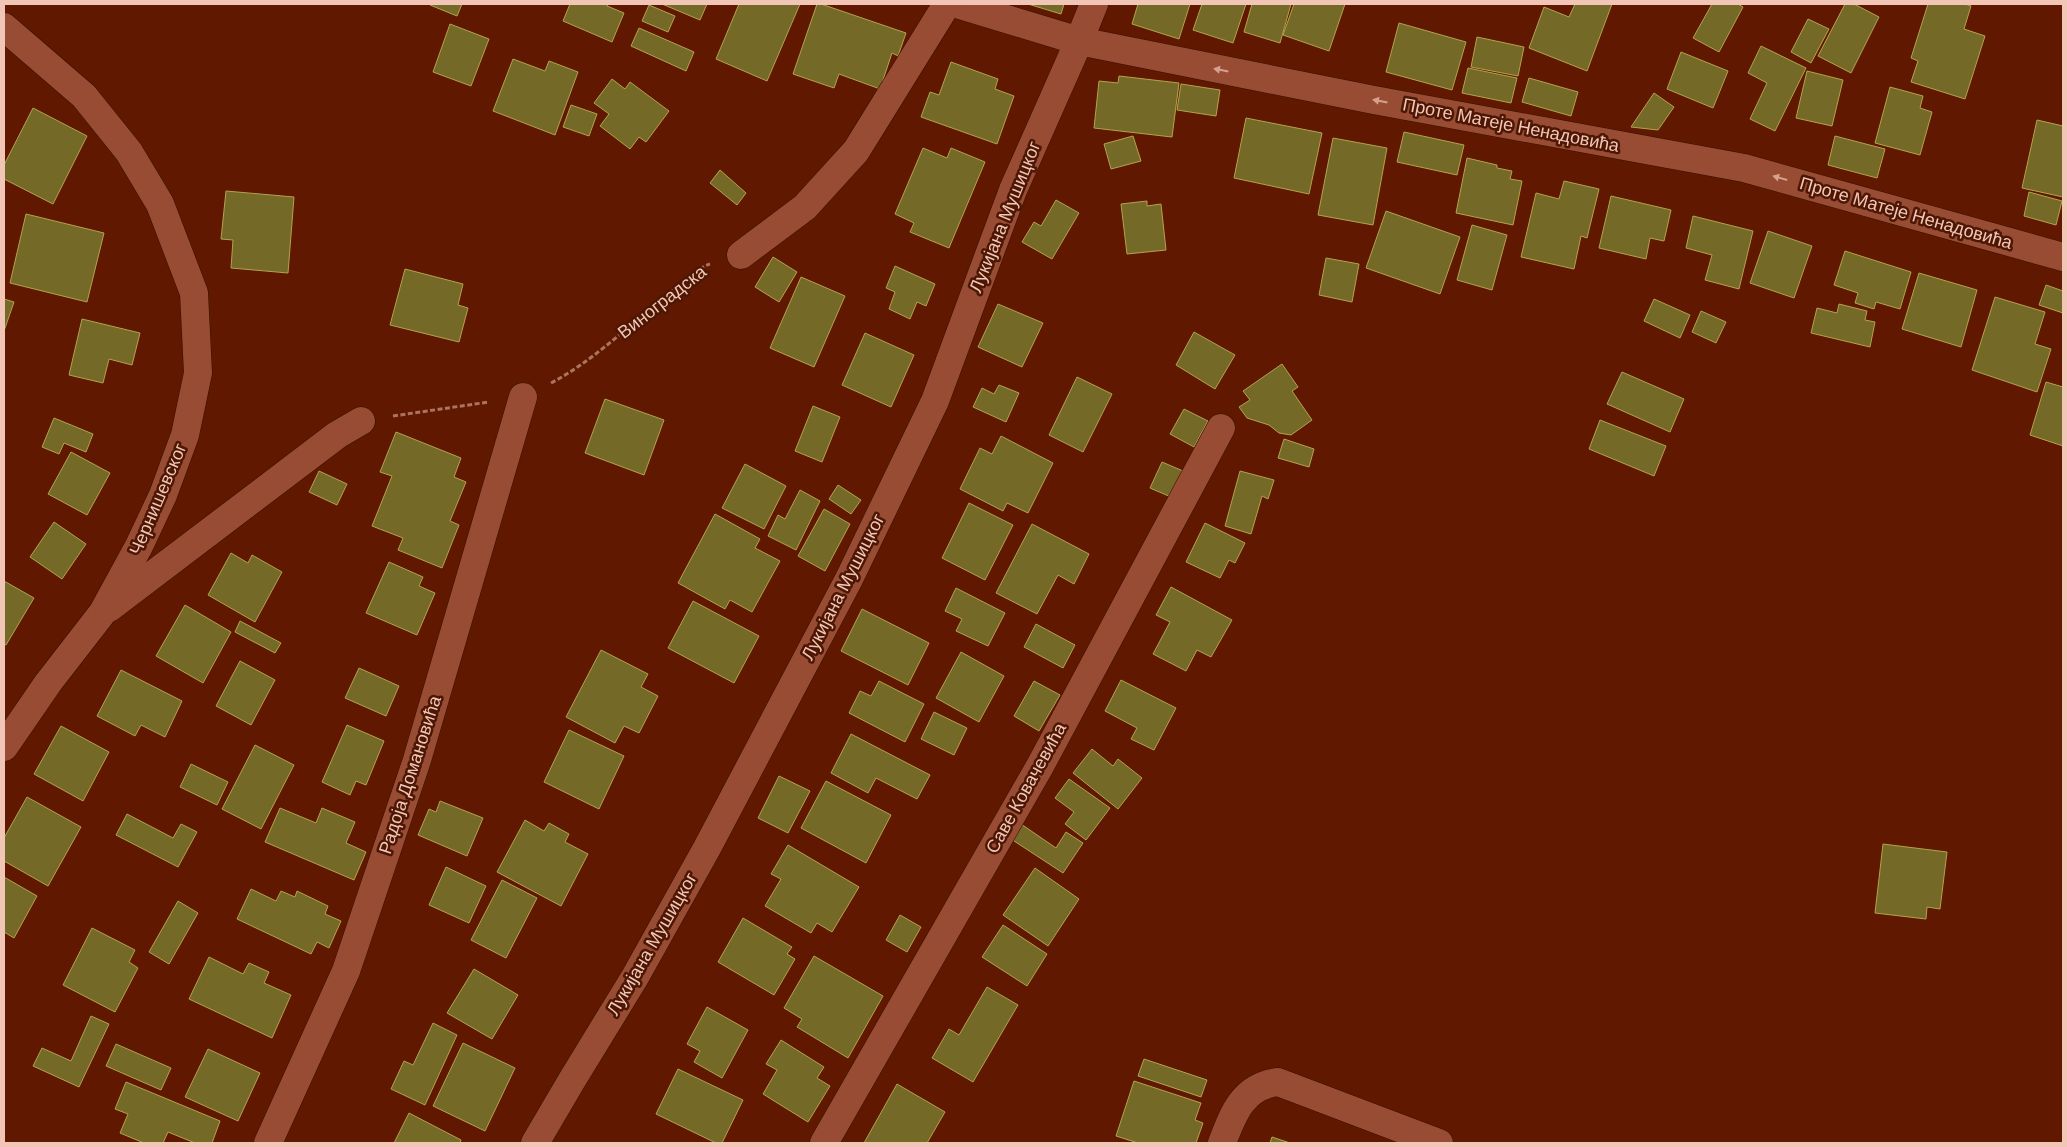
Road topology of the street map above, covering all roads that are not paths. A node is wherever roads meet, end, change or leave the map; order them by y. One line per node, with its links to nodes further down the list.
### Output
1 (947, 4): 6 (street)
2 (957, 4): 5 (street, Проте Матеје Ненадовића)
3 (1094, 4): 5 (street, Лукијана Мушицког)
4 (4, 27): 11 (street, Чернишевског)
5 (1079, 41): 7 (street, Проте Матеје Ненадовића, one-way to 5); 14 (street, Лукијана Мушицког)
6 (741, 254)
7 (2063, 257)
8 (523, 397): 13 (street, Радоја Домановића)
9 (361, 421): 11 (street, Чернишевског)
10 (1221, 428): 15 (street, Саве Ковачевића)
11 (103, 612): 12 (street, Чернишевског)
12 (4, 746)
13 (268, 1143)
14 (535, 1143)
15 (824, 1143)
16 (1222, 1143): 17 (street)
17 (1439, 1143)

